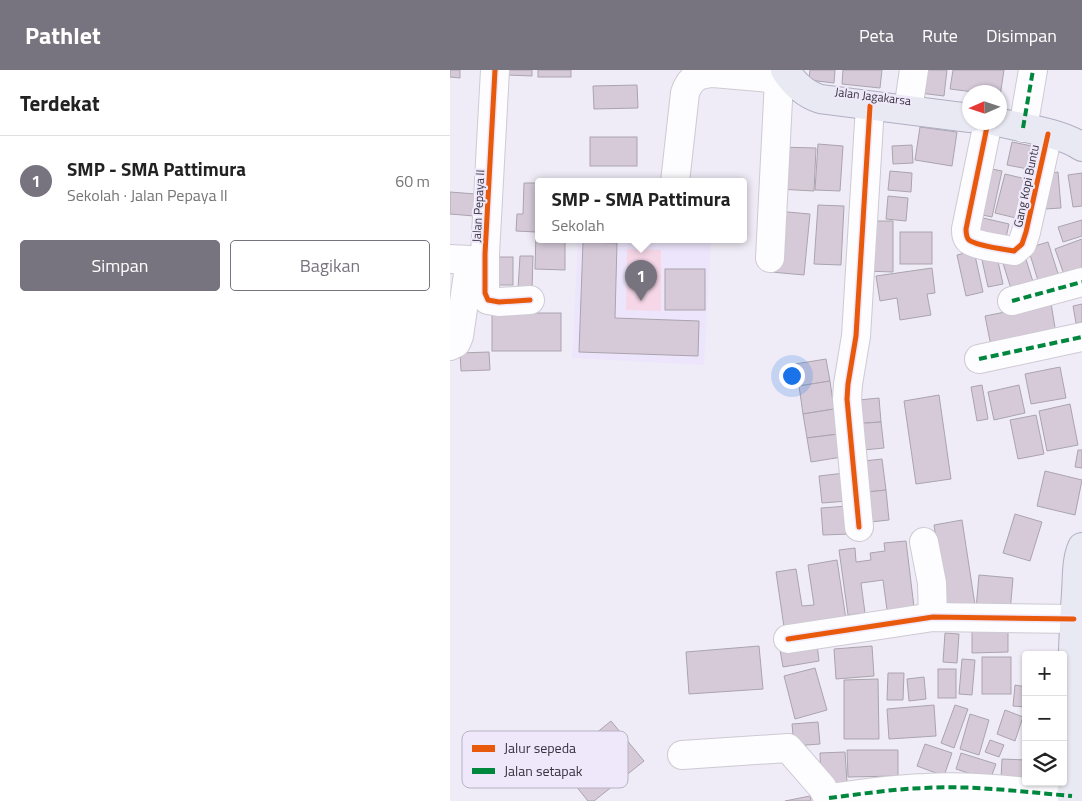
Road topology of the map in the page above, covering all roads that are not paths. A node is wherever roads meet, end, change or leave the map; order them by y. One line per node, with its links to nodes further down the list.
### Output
1 (495, 70): 16 (street, Jalan Pepaya II)
2 (914, 70): 6 (street)
3 (1033, 70): 9 (street)
4 (785, 76): 5 (main road, Jalan Jagakarsa); 12 (street); 14 (street)
5 (870, 106): 6 (main road, Jalan Jagakarsa); 21 (street)
6 (908, 110): 7 (main road, Jalan Jagakarsa)
7 (962, 117)
8 (1007, 123): 9 (main road)
9 (1032, 126): 10 (street, Gang Kopi Buntu); 11 (main road)
10 (986, 130)
11 (1082, 147)
12 (675, 178)
13 (464, 254): 19 (street)
14 (770, 258)
15 (1082, 282): 17 (street)
16 (530, 300)
17 (1012, 301)
18 (1082, 337): 20 (street)
19 (450, 346)
20 (979, 359)
21 (859, 527)
22 (924, 542): 24 (street)
23 (1082, 547): 25 (main road)
24 (932, 617): 25 (street); 27 (street)
25 (1074, 626): 26 (street); 28 (main road)
26 (1023, 631)
27 (788, 639)
28 (1077, 708): 30 (main road)
29 (682, 755): 31 (street)
30 (1072, 798): 31 (street)
31 (830, 799)

